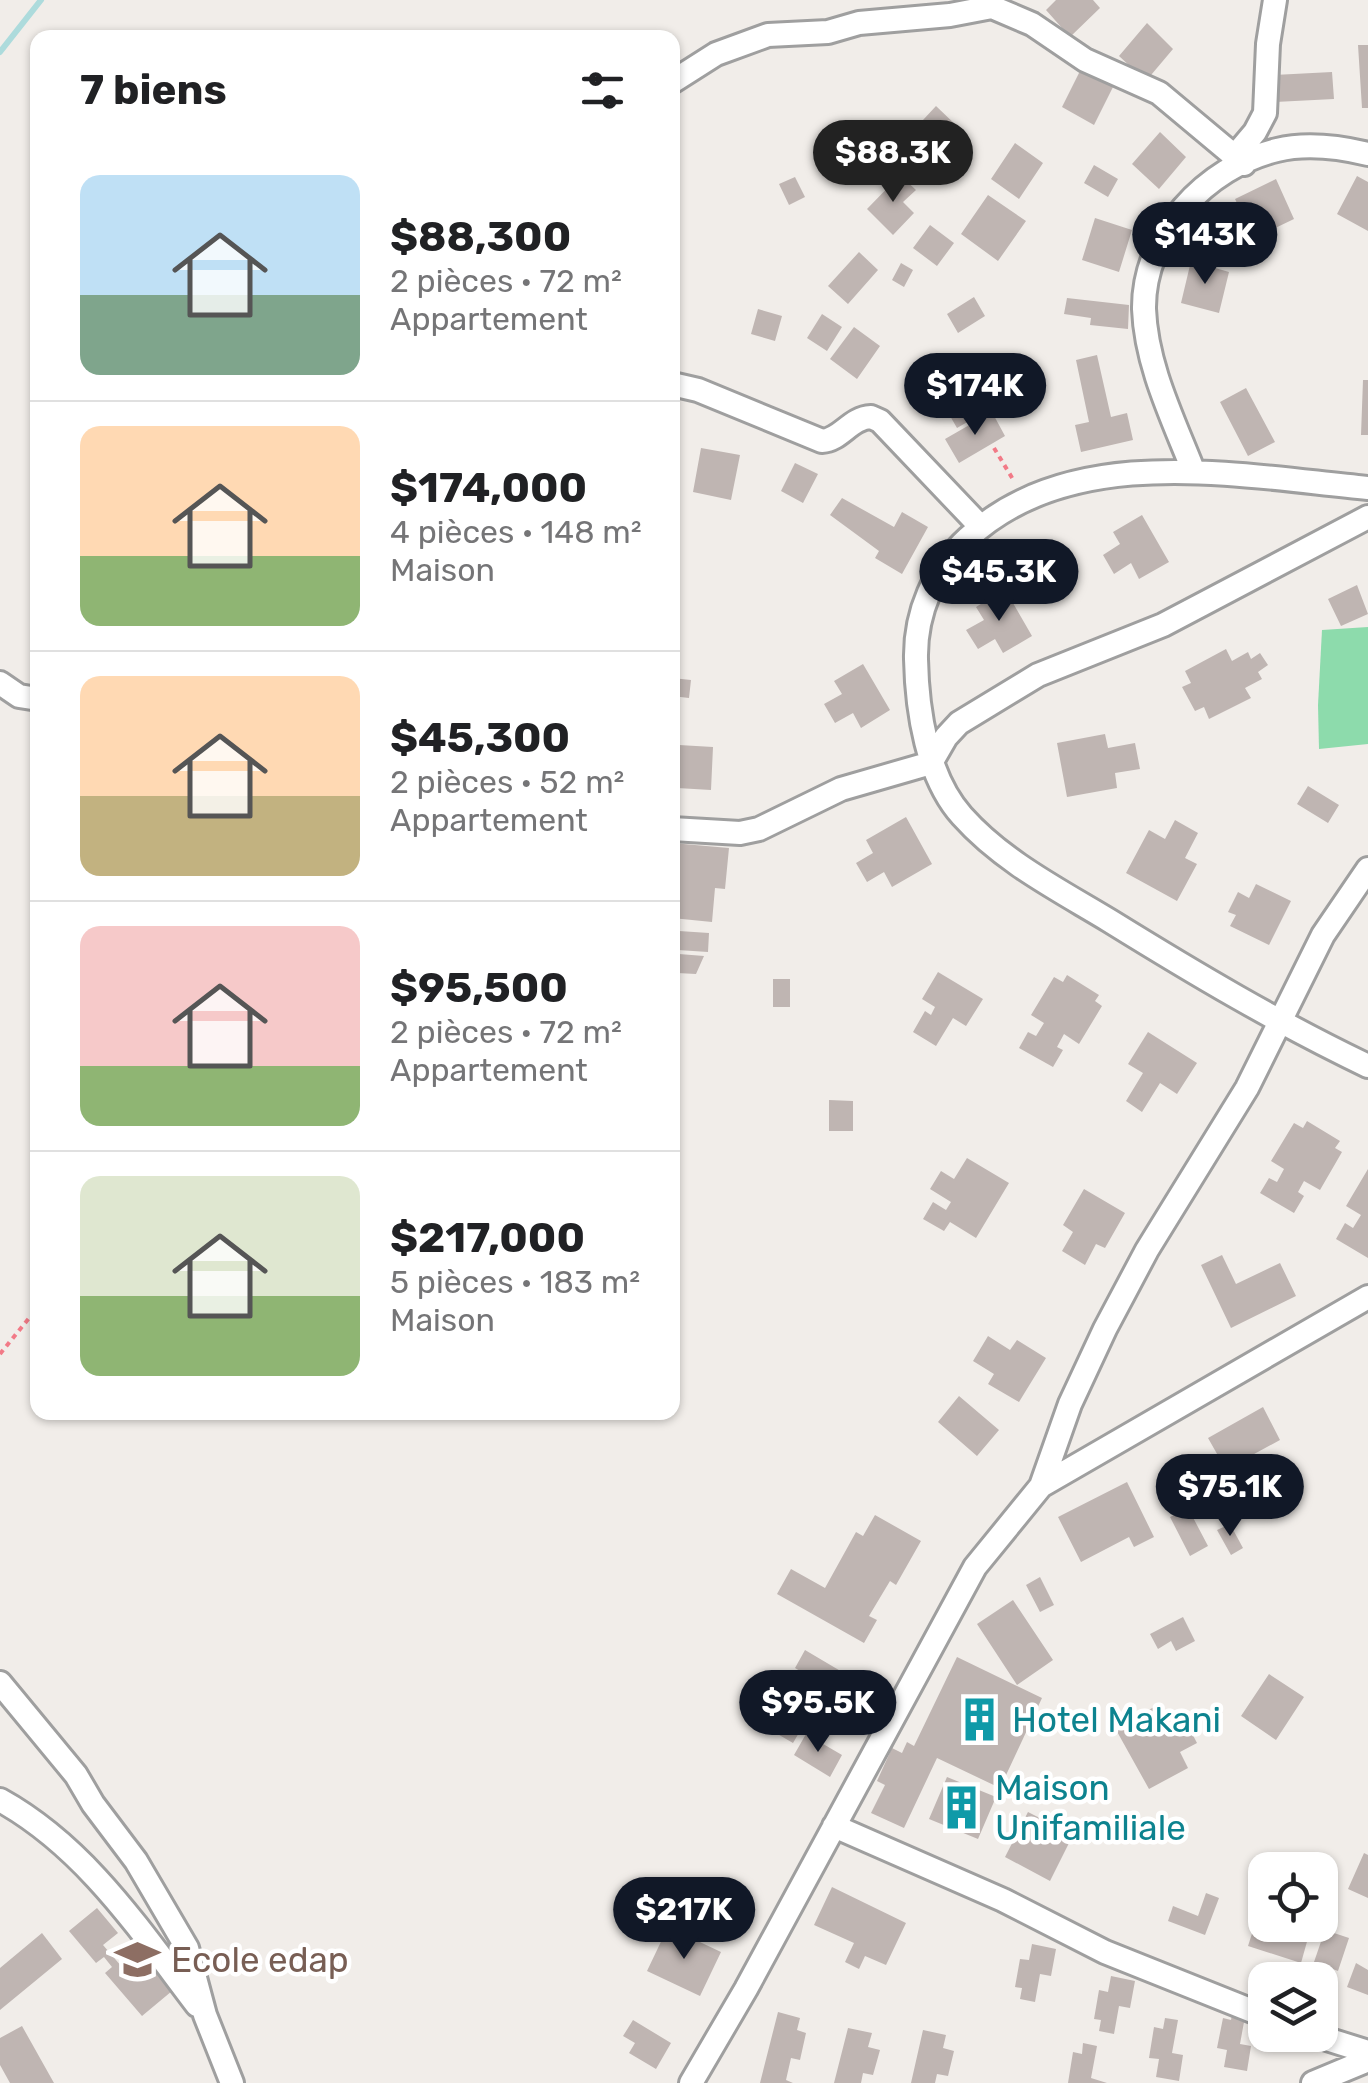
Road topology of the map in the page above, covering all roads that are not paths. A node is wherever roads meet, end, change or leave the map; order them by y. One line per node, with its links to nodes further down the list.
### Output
1 (1275, 0): 4 (street)
2 (680, 77): 4 (street)
3 (1368, 154): 4 (street)
4 (1238, 161): 6 (street)
5 (680, 386): 9 (street)
6 (1193, 470): 7 (street); 9 (street)
7 (1368, 488)
8 (1368, 517): 12 (street)
9 (980, 526): 12 (street)
10 (0, 683): 11 (street)
11 (30, 698)
12 (931, 763): 13 (street); 15 (street)
13 (680, 829)
14 (1368, 869): 15 (street)
15 (1278, 1022): 16 (street); 18 (street)
16 (1368, 1066)
17 (1368, 1297): 18 (street)
18 (1041, 1486): 21 (street)
19 (0, 1683): 23 (street)
20 (0, 1800): 23 (street)
21 (834, 1826): 22 (street); 28 (street)
22 (1248, 2009)
23 (205, 2014): 27 (street)
24 (1338, 2043): 25 (street)
25 (1368, 2052)
26 (1368, 2060): 29 (street)
27 (232, 2083)
28 (691, 2083)
29 (1314, 2083)

